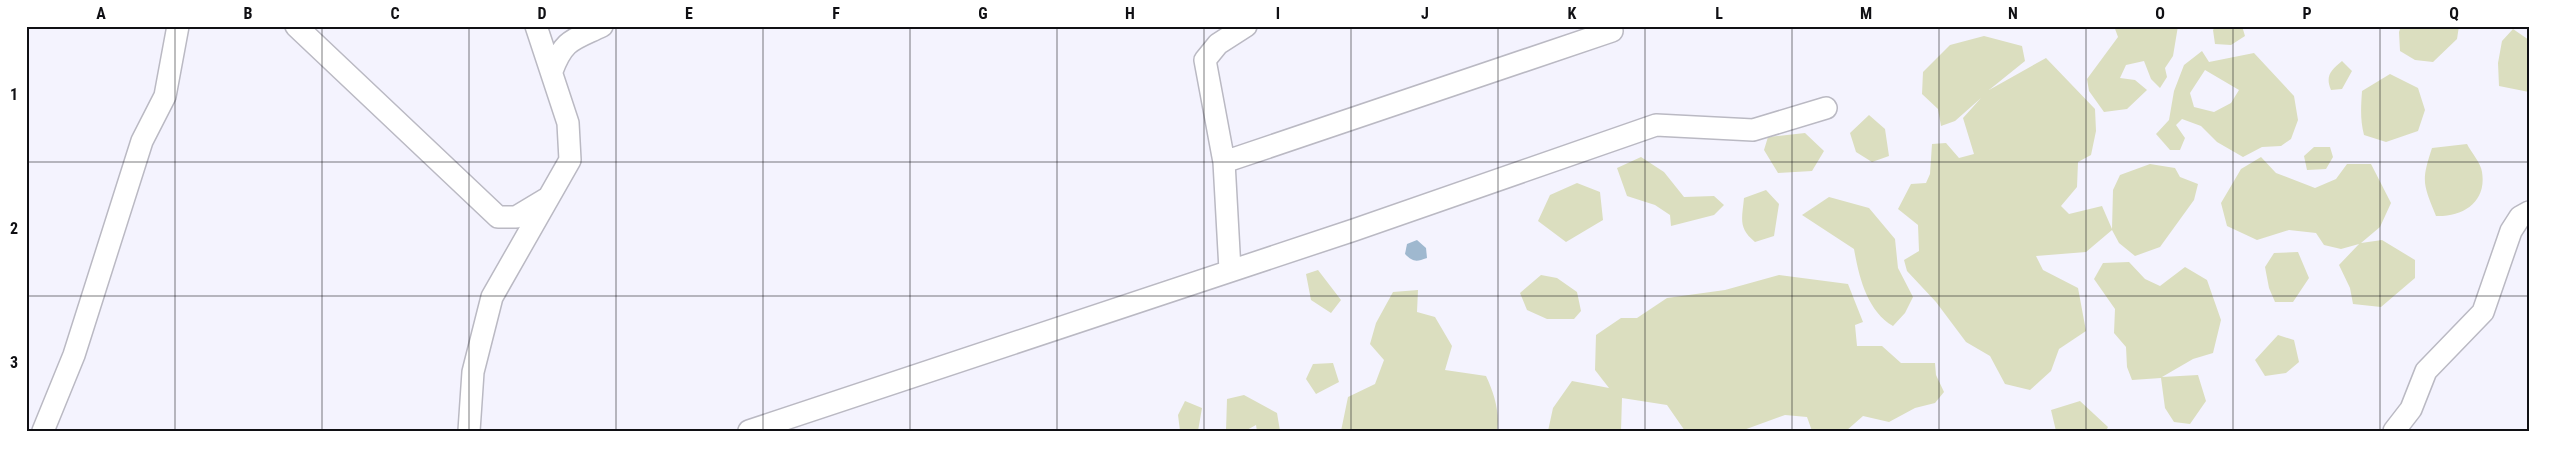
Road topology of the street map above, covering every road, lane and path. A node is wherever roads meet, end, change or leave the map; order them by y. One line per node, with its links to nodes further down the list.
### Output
1 (178, 26): 14 (street)
2 (296, 26): 11 (street)
3 (602, 26): 7 (street)
4 (1246, 26): 10 (street)
5 (538, 30): 7 (street); 8 (street)
6 (1612, 31): 10 (street)
7 (567, 43): 8 (street)
8 (552, 71): 11 (street)
9 (1826, 108): 13 (street)
10 (1224, 162): 13 (street)
11 (548, 197): 15 (street)
12 (2529, 212): 17 (street)
13 (1230, 270): 16 (street)
14 (43, 431)
15 (470, 431)
16 (749, 431)
17 (2394, 431)

